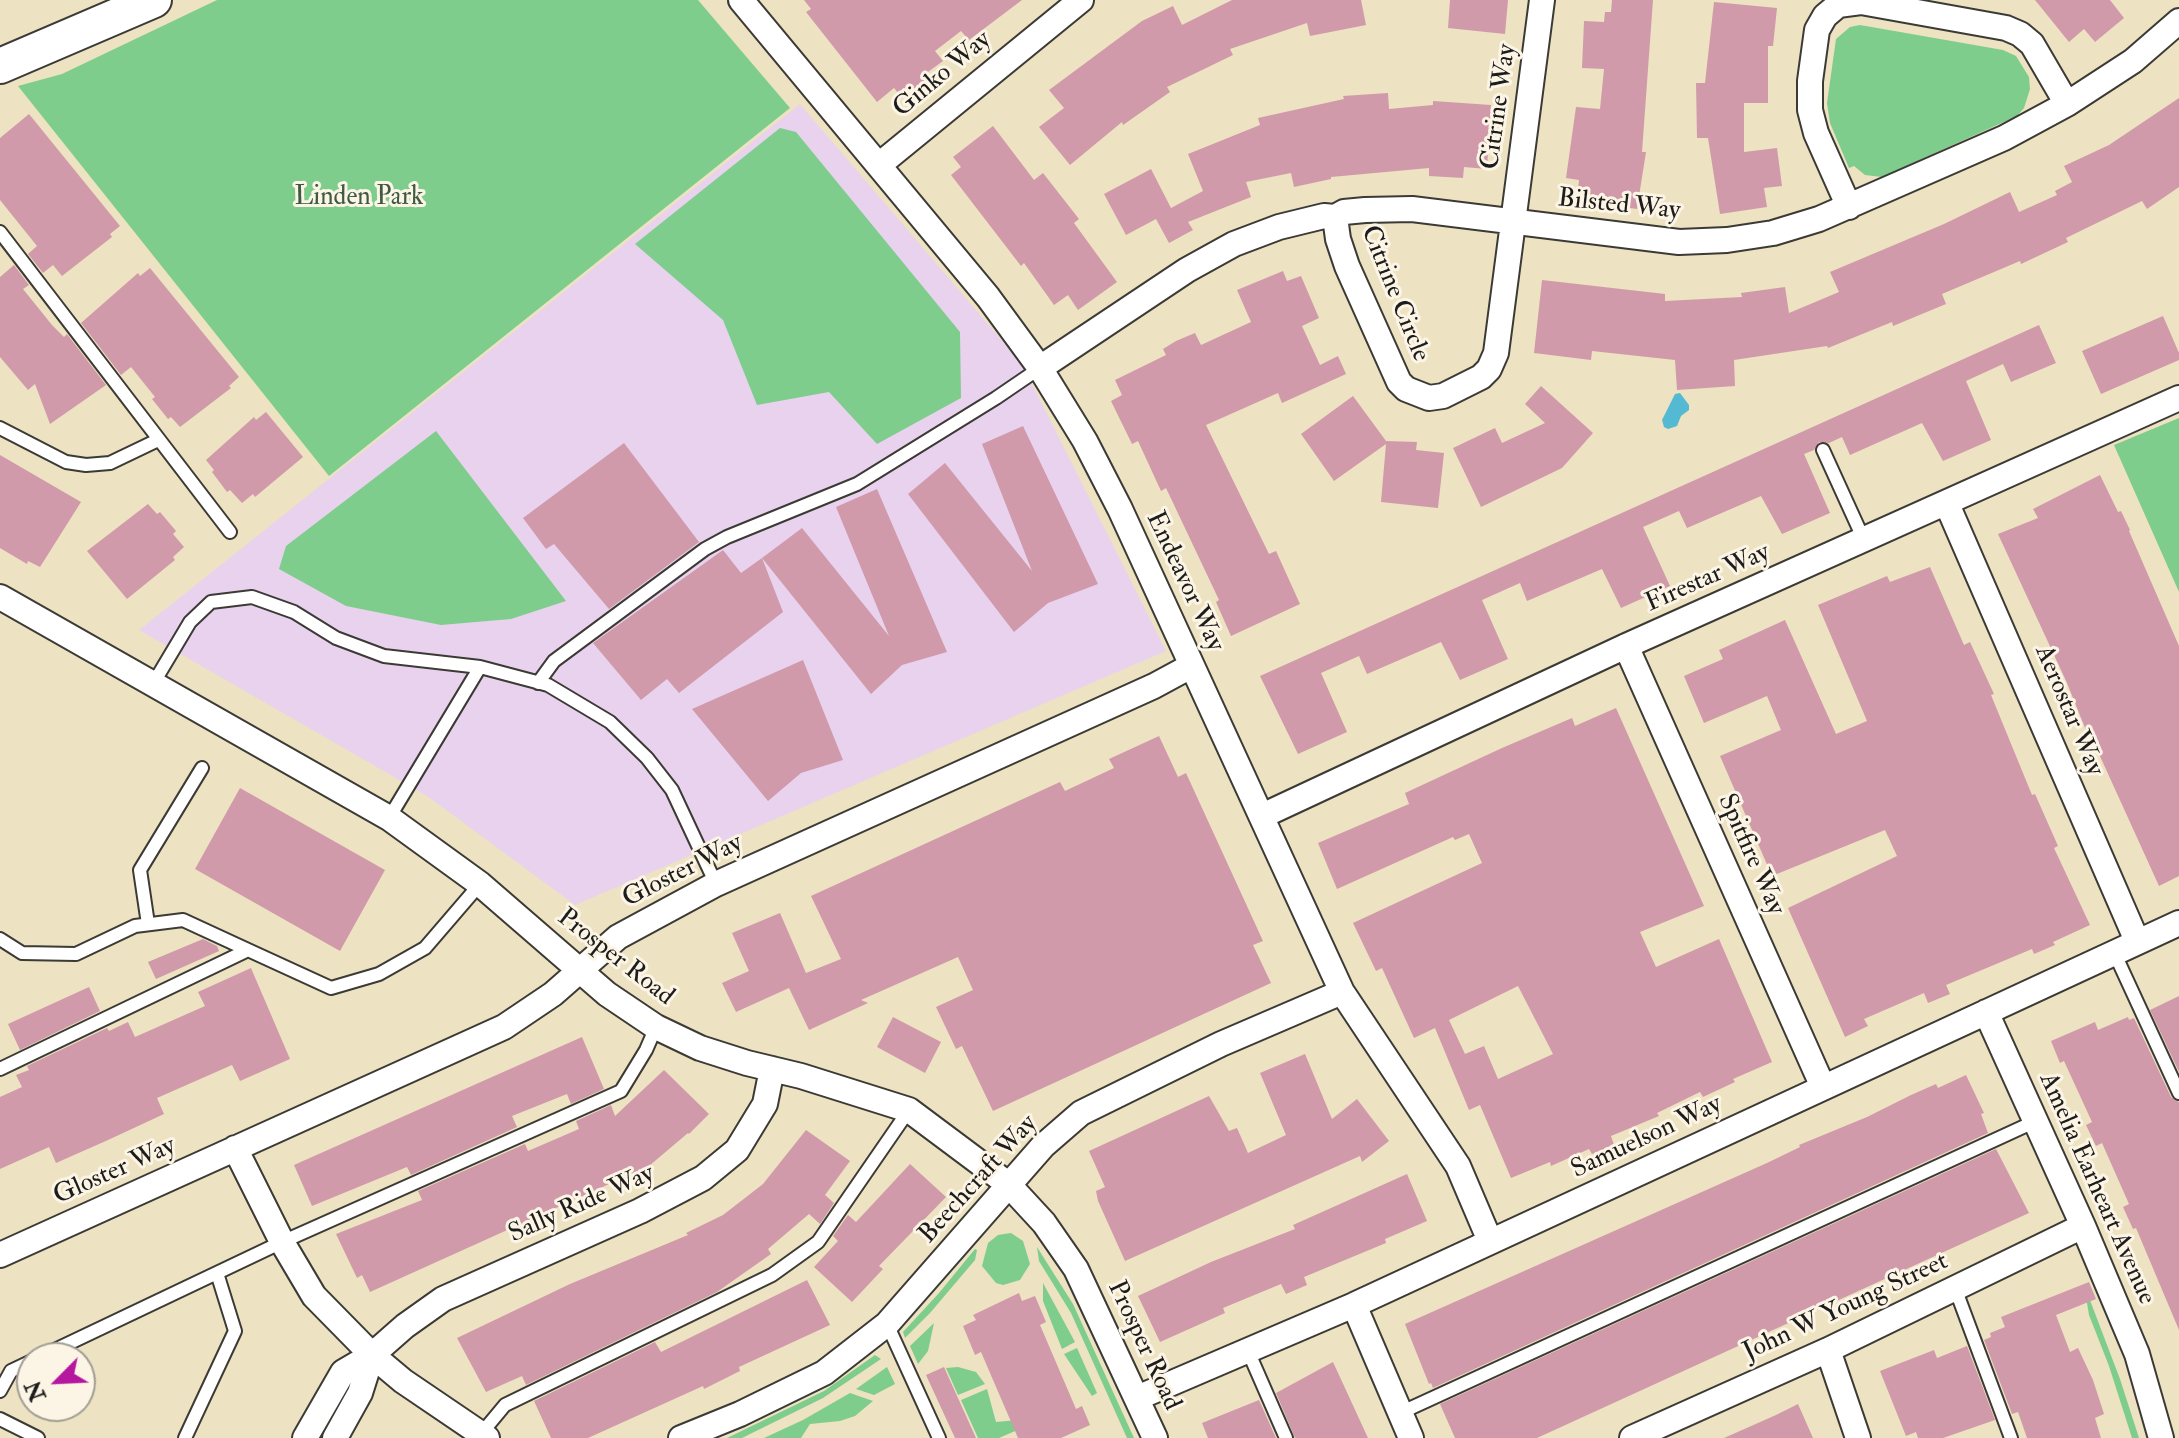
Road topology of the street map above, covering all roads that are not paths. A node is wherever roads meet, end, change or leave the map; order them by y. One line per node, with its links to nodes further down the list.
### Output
1 (154, 0): 6 (street)
2 (741, 0): 8 (street, Endeavor Way)
3 (1081, 0): 8 (street, Ginko Way)
4 (1542, 0): 11 (street, Citrine Way)
5 (2179, 21): 7 (street, Bilsted Way)
6 (0, 66)
7 (2067, 104): 9 (street, Bilsted Way); 9 (street)
8 (879, 165): 13 (street, Endeavor Way)
9 (1849, 207): 11 (street, Bilsted Way)
10 (1335, 217): 11 (street, Bilsted Way); 11 (street, Citrine Circle); 13 (street, Bilsted Way)
11 (1513, 222)
12 (0, 232): 16 (lane)
13 (1040, 368): 23 (street, Endeavor Way); 25 (lane)
14 (2179, 398): 18 (street, Firestar Way)
15 (0, 428): 16 (lane)
16 (158, 440): 19 (lane)
17 (1823, 450): 20 (lane)
18 (1947, 504): 20 (street, Firestar Way); 35 (street, Aerostar Way)
19 (230, 532)
20 (1864, 540): 22 (street, Firestar Way)
21 (0, 597): 26 (street, Prosper Road)
22 (1626, 646): 28 (street, Firestar Way); 44 (street, Spitfire Way)
23 (1191, 666): 28 (street, Endeavor Way); 31 (street, Gloster Way)
24 (480, 667): 25 (lane); 26 (lane); 29 (lane)
25 (538, 683): 31 (lane)
26 (153, 684): 29 (street, Prosper Road)
27 (202, 768): 33 (lane)
28 (1262, 816): 39 (street, Endeavor Way)
29 (389, 818): 30 (street, Prosper Road)
30 (480, 884): 36 (lane); 38 (street, Prosper Road)
31 (716, 884): 38 (street, Gloster Way)
32 (2179, 923): 35 (street, Samuelson Way)
33 (148, 924): 34 (lane); 36 (lane)
34 (0, 939)
35 (2137, 941): 37 (street, Samuelson Way)
36 (248, 950): 42 (lane)
37 (2114, 952): 40 (street, Samuelson Way); 45 (lane)
38 (580, 970): 41 (street, Prosper Road); 48 (street, Gloster Way)
39 (1342, 992): 49 (street, Beechcraft Way); 51 (street, Endeavor Way)
40 (1986, 1012): 44 (street, Samuelson Way); 47 (street, Amelia Earheart Avenue)
41 (656, 1027): 43 (street, Prosper Road); 52 (lane)
42 (0, 1069)
43 (772, 1069): 46 (street, Prosper Road); 61 (street, Sally Ride Way)
44 (1823, 1087): 51 (street, Samuelson Way)
45 (2179, 1093)
46 (909, 1110): 49 (street, Prosper Road); 67 (lane)
47 (2036, 1121): 50 (street, Amelia Earheart Avenue); 65 (lane)
48 (235, 1148): 52 (street); 53 (street, Gloster Way)
49 (1008, 1184): 57 (street, Beechcraft Way); 64 (street, Prosper Road)
50 (2083, 1226): 55 (street, John W Young Street); 80 (street, Amelia Earheart Avenue)
51 (1490, 1241): 56 (street, Samuelson Way)
52 (282, 1242): 54 (lane); 61 (street)
53 (0, 1255)
54 (217, 1273): 58 (lane); 69 (lane)
55 (1955, 1288): 59 (street, John W Young Street); 79 (lane)
56 (1354, 1305): 60 (street, Samuelson Way); 65 (street)
57 (887, 1324): 72 (street, Beechcraft Way); 73 (lane)
58 (72, 1342)
59 (1828, 1350): 77 (street, John W Young Street); 78 (street)
60 (1248, 1351): 64 (street, Samuelson Way); 75 (lane)
61 (372, 1355): 67 (street); 70 (street, Sally Ride Way); 71 (street)
62 (16, 1369): 63 (lane)
63 (0, 1391)
64 (1137, 1398): 74 (street, Prosper Road)
65 (1400, 1413): 76 (street)
66 (0, 1419): 68 (lane)
67 (482, 1437)
68 (38, 1438)
69 (185, 1438)
70 (305, 1438)
71 (335, 1438)
72 (681, 1438)
73 (939, 1438)
74 (1155, 1438)
75 (1286, 1438)
76 (1411, 1438)
77 (1632, 1438)
78 (1858, 1438)
79 (2011, 1438)
80 (2161, 1438)

